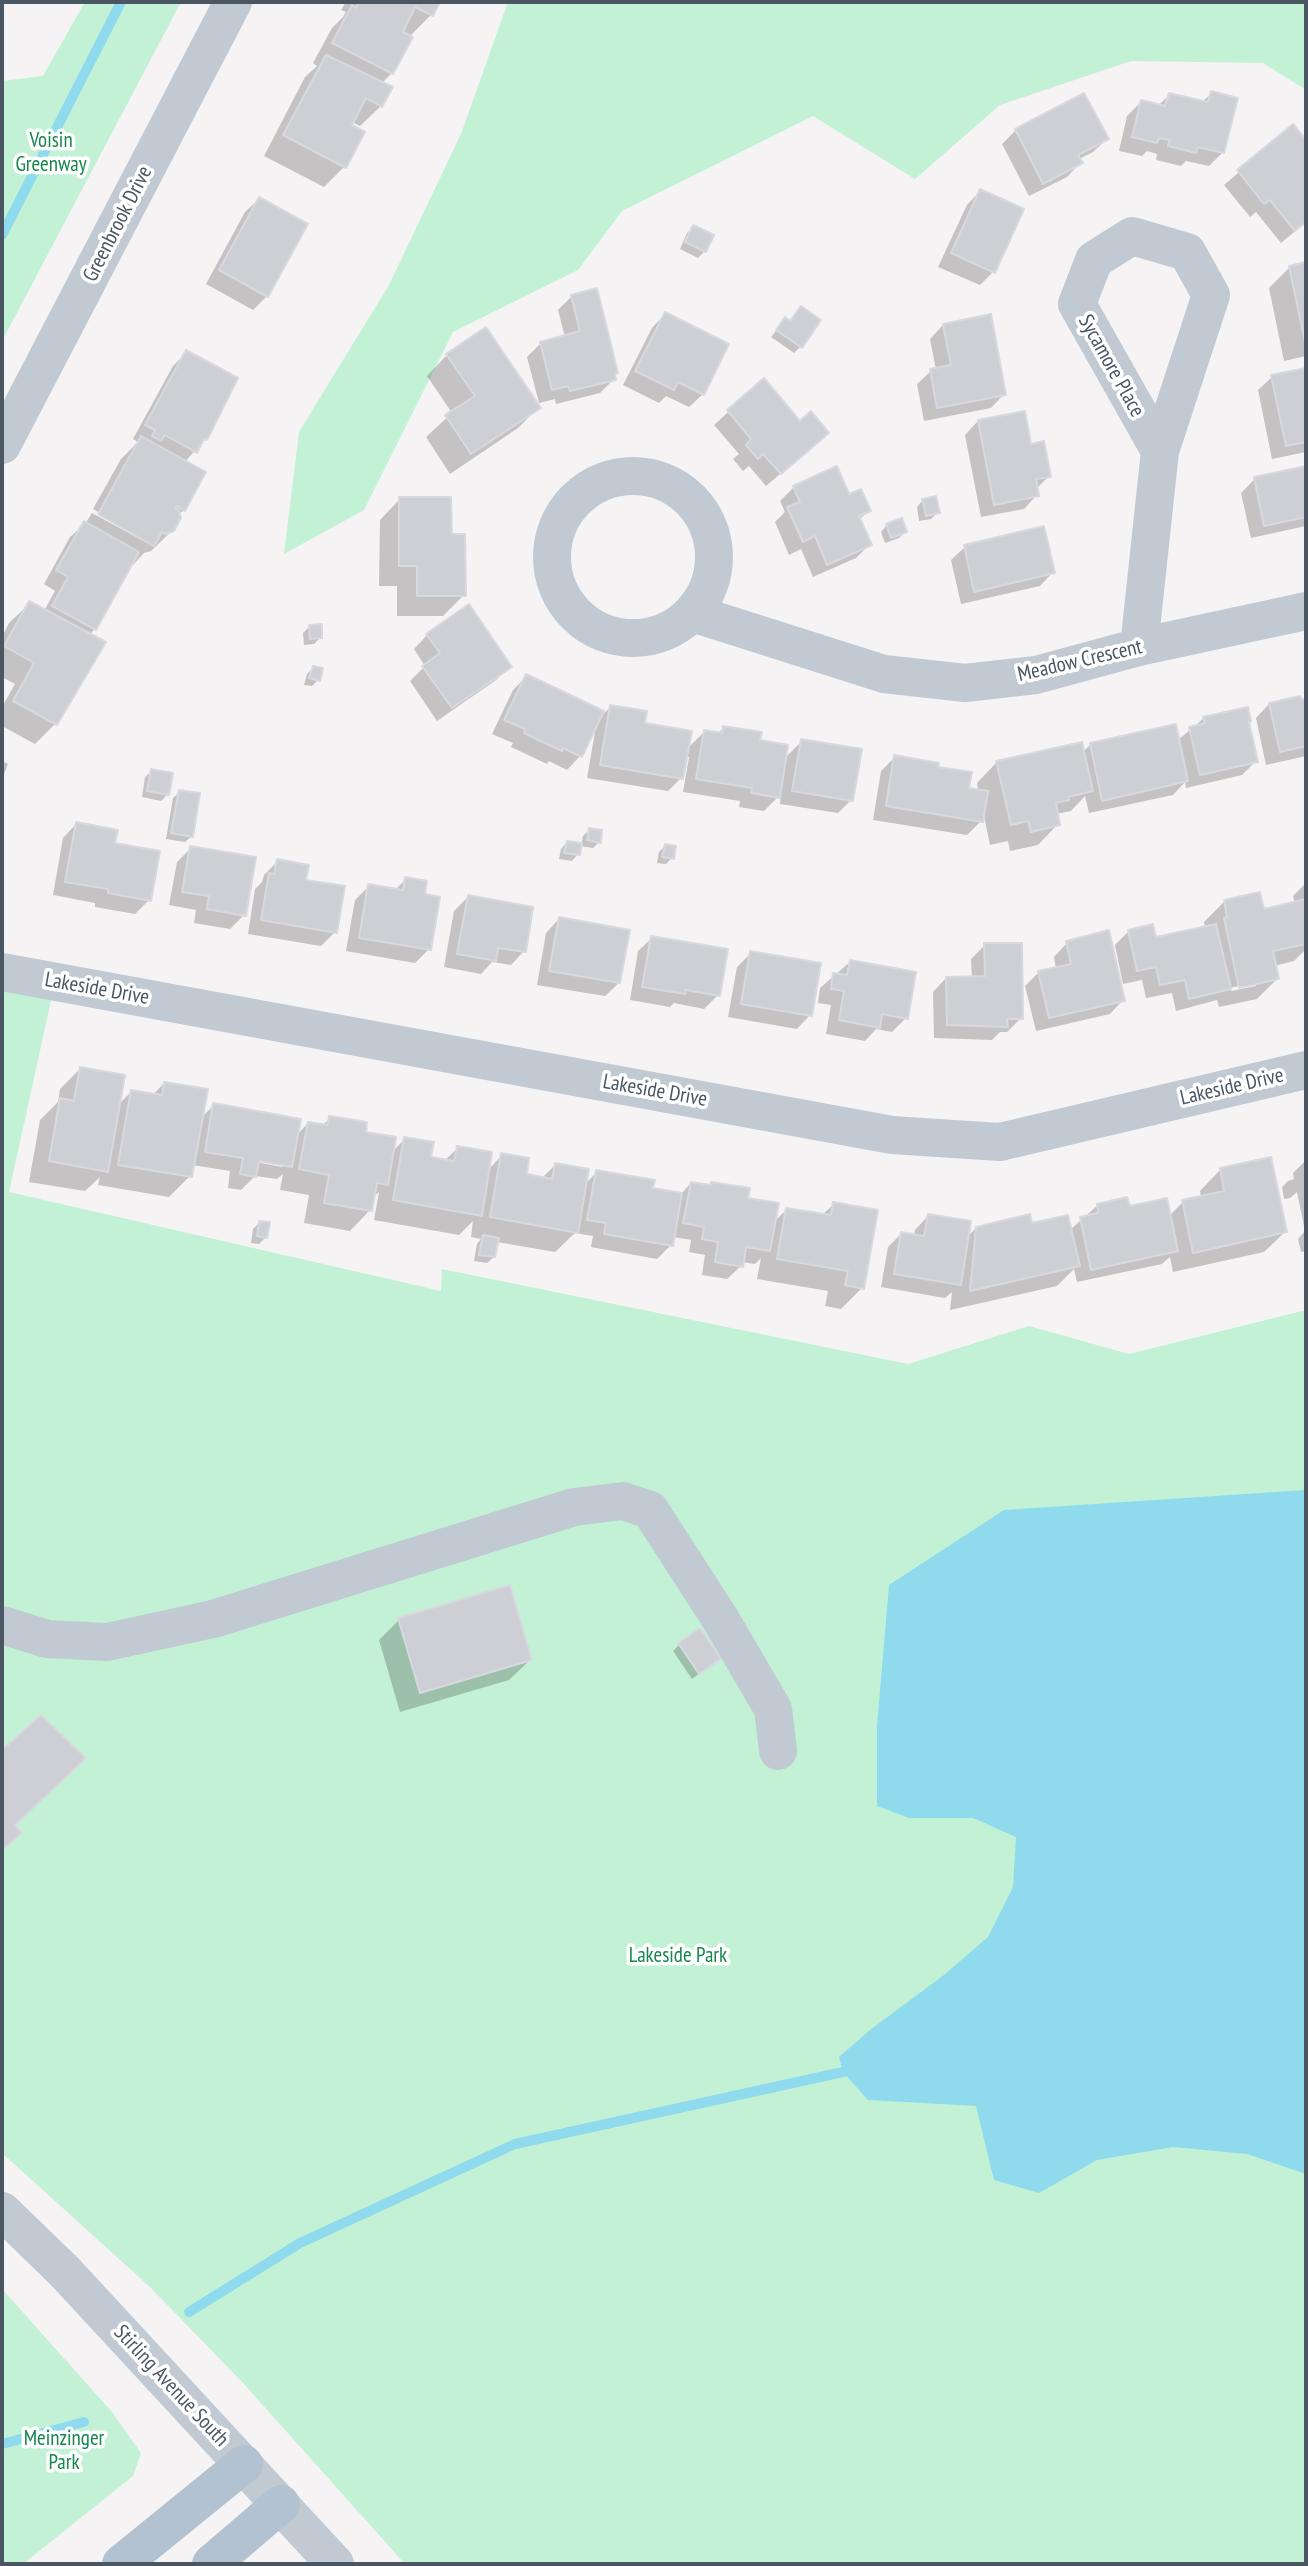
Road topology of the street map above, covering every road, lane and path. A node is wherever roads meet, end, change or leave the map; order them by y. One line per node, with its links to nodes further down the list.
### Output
1 (233, 2): 2 (street, Greenbrook Drive)
2 (2, 445)
3 (1160, 451): 3 (street, Sycamore Place); 6 (street, Sycamore Place)
4 (1306, 611): 6 (street, Meadow Crescent)
5 (692, 613): 5 (street); 6 (street, Meadow Crescent)
6 (1139, 647)
7 (2, 972): 8 (street, Lakeside Drive)
8 (1306, 1070)
9 (2, 1625): 10 (street)
10 (778, 1751)
11 (2, 2211): 12 (street, Stirling Avenue South)
12 (244, 2464): 13 (street, Stirling Avenue South); 14 (main road)
13 (281, 2504): 15 (main road); 16 (street, Stirling Avenue South)
14 (121, 2564)
15 (211, 2564)
16 (335, 2564)

